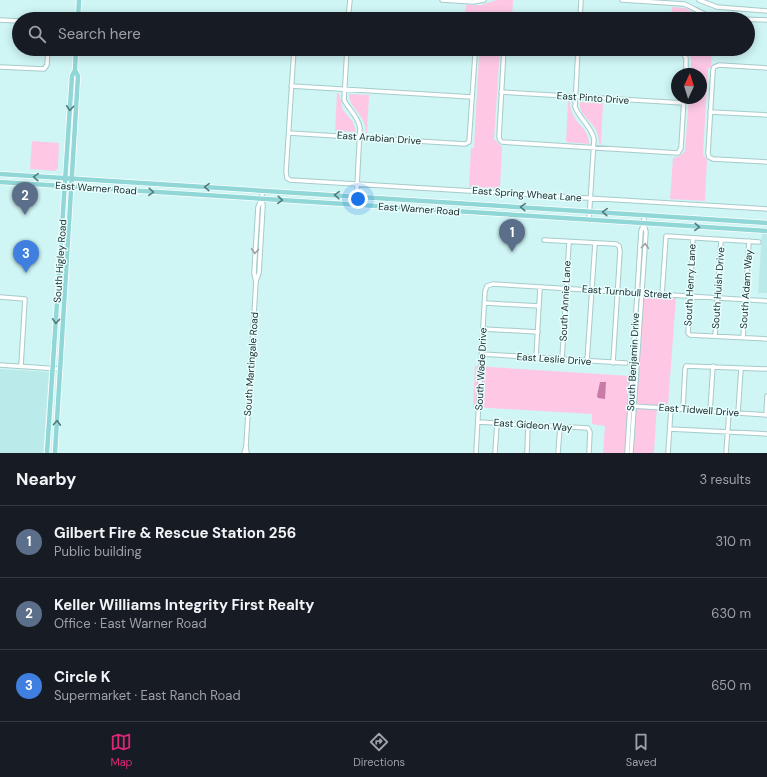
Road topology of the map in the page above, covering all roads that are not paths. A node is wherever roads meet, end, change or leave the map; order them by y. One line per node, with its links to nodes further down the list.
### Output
1 (79, 0): 9 (main road)
2 (350, 0): 10 (street)
3 (442, 0): 4 (street)
4 (484, 0)
5 (581, 0): 11 (street)
6 (622, 0): 12 (street)
7 (699, 0): 8 (street)
8 (767, 11)
9 (78, 12)
10 (349, 12)
11 (580, 12)
12 (702, 12)
13 (755, 19): 15 (street)
14 (0, 20): 16 (street)
15 (767, 20)
16 (12, 21)
17 (48, 56): 25 (street)
18 (76, 56): 28 (main road, South Higley Road)
19 (293, 56): 29 (street)
20 (346, 56): 30 (street)
21 (475, 56): 32 (street)
22 (504, 56): 31 (street)
23 (578, 56): 33 (street)
24 (686, 56): 26 (street)
25 (0, 67)
26 (686, 68)
27 (767, 68): 36 (street)
28 (75, 70): 43 (main road, South Higley Road, one-way to 43); 44 (main road, South Higley Road)
29 (291, 86): 30 (street); 38 (street)
30 (344, 89): 32 (street); 39 (street)
31 (501, 92): 33 (street, East Pinto Drive); 40 (street)
32 (472, 97): 39 (street, East Arabian Drive)
33 (575, 97): 34 (street, East Pinto Drive); 40 (street)
34 (671, 103)
35 (684, 104): 40 (street)
36 (710, 112): 37 (street); 41 (street)
37 (767, 116)
38 (289, 132): 39 (street, East Arabian Drive); 46 (street, East Spring Wheat Lane)
39 (360, 136): 46 (street)
40 (594, 148): 54 (street)
41 (767, 162)
42 (0, 174): 43 (main road, East Warner Road, one-way to 42)
43 (65, 178): 44 (main road, East Warner Road); 47 (main road, South Higley Road)
44 (73, 179): 48 (main road, South Higley Road); 49 (main road, East Warner Road)
45 (0, 182): 47 (main road, East Warner Road)
46 (357, 184): 52 (street); 54 (street, East Spring Wheat Lane)
47 (64, 186): 48 (main road, East Warner Road); 100 (main road, South Higley Road, one-way to 100)
48 (72, 186): 51 (main road, East Warner Road, one-way to 51); 102 (main road, South Higley Road)
49 (175, 186): 50 (main road, East Warner Road, one-way to 49); 51 (main road)
50 (262, 190): 52 (main road, East Warner Road, one-way to 50); 53 (street, South Martingale Road)
51 (174, 194): 53 (main road, East Warner Road)
52 (357, 197): 55 (street); 56 (main road, East Warner Road)
53 (262, 198): 55 (main road, East Warner Road, one-way to 55); 119 (street, South Martingale Road)
54 (591, 198): 57 (street, East Spring Wheat Lane); 58 (street)
55 (356, 205): 59 (main road, East Warner Road)
56 (488, 205): 58 (main road, East Warner Road, one-way to 56); 59 (main road)
57 (767, 209)
58 (590, 211): 60 (main road, East Warner Road, one-way to 58); 61 (street)
59 (487, 214): 61 (main road, East Warner Road)
60 (644, 215): 62 (street, South Benjamin Drive); 63 (main road, East Warner Road)
61 (589, 220): 62 (main road, East Warner Road)
62 (644, 223): 64 (main road, East Warner Road, one-way to 64); 77 (street, South Benjamin Drive)
63 (767, 223)
64 (767, 231)
65 (693, 238): 67 (street); 78 (street); 79 (street, South Henry Lane)
66 (544, 240): 69 (street)
67 (721, 240): 68 (street); 81 (street, South Huish Drive)
68 (749, 241): 70 (street); 82 (street, South Adam Way)
69 (569, 242): 71 (street); 74 (street, South Annie Lane)
70 (759, 242)
71 (595, 244): 75 (street); 76 (street)
72 (487, 286): 73 (street, East Turnbull Street); 84 (street, South Wade Drive)
73 (540, 287): 74 (street, East Turnbull Street); 85 (street)
74 (566, 288): 75 (street, East Turnbull Street); 93 (street, South Annie Lane)
75 (592, 290): 76 (street, East Turnbull Street); 94 (street)
76 (618, 292): 77 (street, East Turnbull Street); 95 (street)
77 (639, 293): 78 (street, East Turnbull Street); 105 (street, South Benjamin Drive)
78 (662, 294): 79 (street, East Turnbull Street)
79 (690, 296): 81 (street, East Turnbull Street); 88 (street, South Henry Lane)
80 (0, 298): 98 (street)
81 (717, 298): 82 (street, East Turnbull Street); 88 (street, South Huish Drive)
82 (745, 300): 83 (street, East Turnbull Street); 89 (street, South Adam Way)
83 (767, 301)
84 (485, 303): 85 (street); 86 (street, South Wade Drive)
85 (539, 306): 87 (street)
86 (483, 329): 87 (street); 91 (street, South Wade Drive)
87 (538, 332): 92 (street)
88 (715, 336): 89 (street)
89 (743, 338): 90 (street)
90 (767, 339)
91 (482, 354): 92 (street, East Leslie Drive); 112 (street, South Wade Drive)
92 (536, 358): 93 (street, East Leslie Drive)
93 (562, 360): 94 (street, East Leslie Drive)
94 (587, 361): 95 (street, East Leslie Drive)
95 (613, 363): 96 (street, East Leslie Drive)
96 (626, 364)
97 (0, 365): 98 (street)
98 (21, 366): 100 (street)
99 (713, 366): 101 (street); 107 (street); 108 (street)
100 (53, 368): 102 (street); 120 (main road, South Higley Road)
101 (741, 368): 103 (street); 110 (street)
102 (60, 369): 121 (main road, South Higley Road, one-way to 102)
103 (767, 370)
104 (767, 396): 111 (street)
105 (632, 406): 106 (street, East Tidwell Drive); 129 (street, South Benjamin Drive); 130 (street, South Benjamin Drive)
106 (671, 408): 107 (street, East Tidwell Drive); 116 (street)
107 (683, 409): 108 (street, East Tidwell Drive)
108 (710, 411): 109 (street, East Tidwell Drive)
109 (729, 412): 110 (street, East Tidwell Drive); 117 (street)
110 (738, 413): 111 (street, East Tidwell Drive)
111 (766, 415)
112 (478, 422): 113 (street, East Gideon Way); 124 (street, South Wade Drive)
113 (497, 423): 114 (street, East Gideon Way); 125 (street)
114 (528, 425): 115 (street, East Gideon Way); 126 (street)
115 (560, 427): 127 (street); 128 (street, East Gideon Way)
116 (670, 429): 117 (street); 131 (street)
117 (728, 432): 118 (street); 132 (street)
118 (767, 434)
119 (246, 446): 122 (street, South Martingale Road); 123 (street, South Martingale Road)
120 (47, 453)
121 (55, 453)
122 (244, 453)
123 (247, 453)
124 (476, 453)
125 (495, 453)
126 (526, 453)
127 (558, 453)
128 (589, 453)
129 (627, 453)
130 (631, 453)
131 (668, 453)
132 (726, 453)

